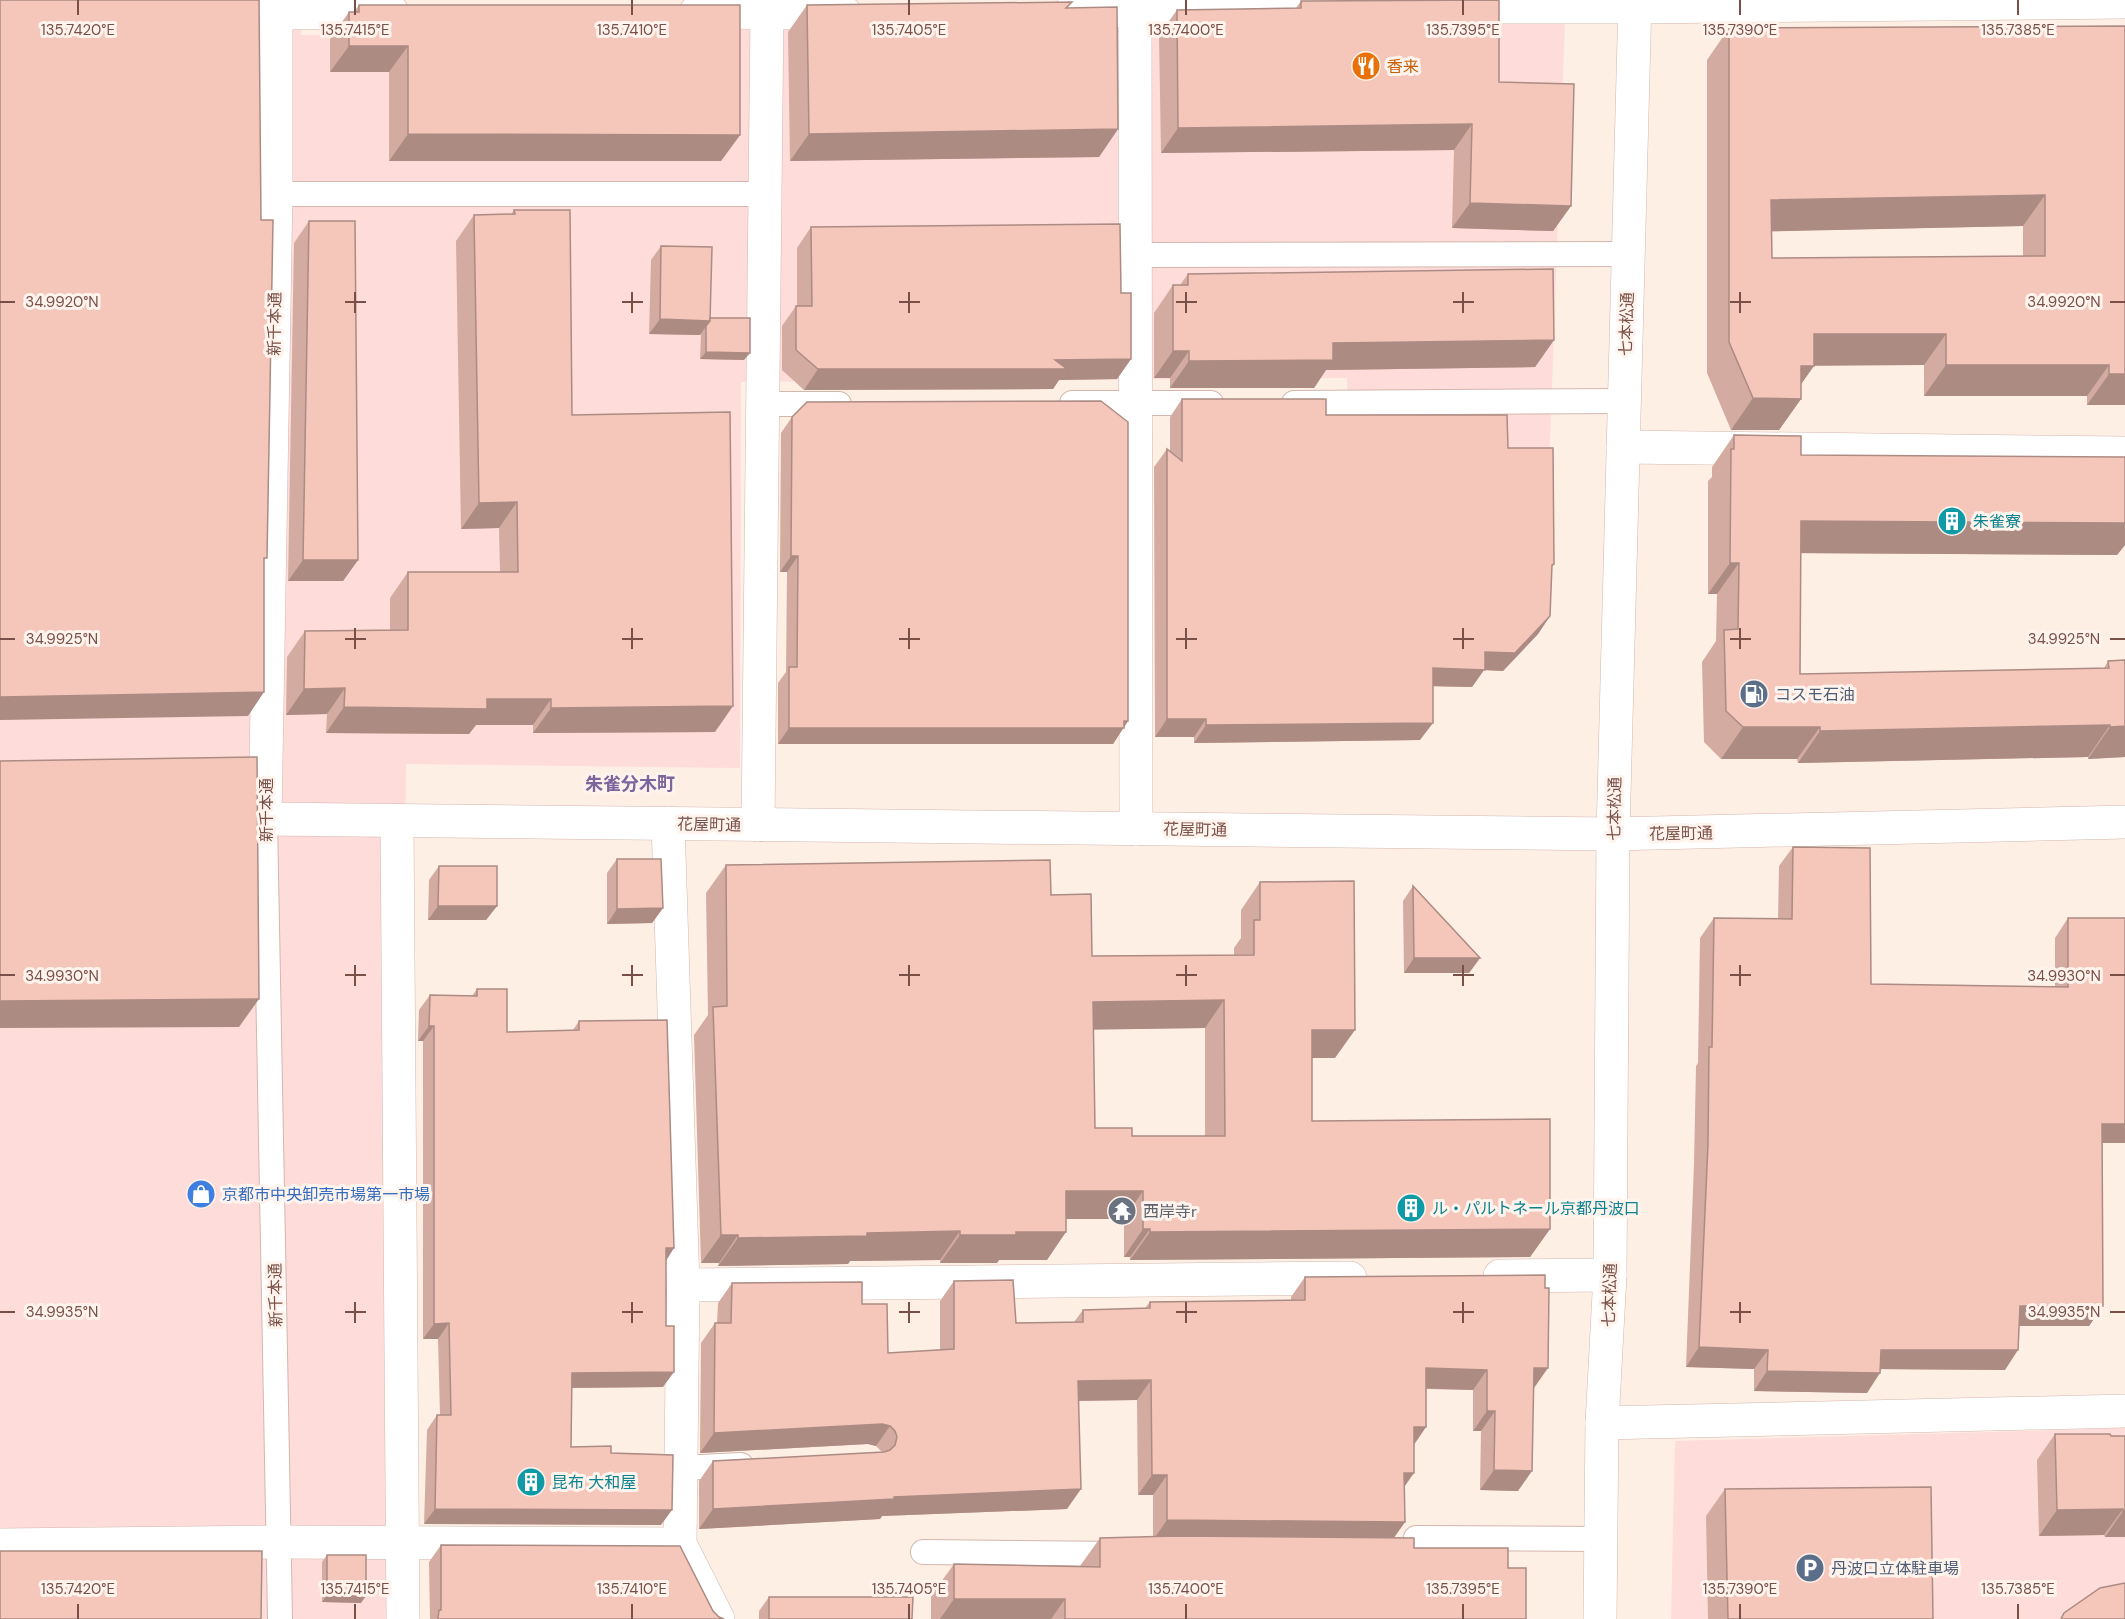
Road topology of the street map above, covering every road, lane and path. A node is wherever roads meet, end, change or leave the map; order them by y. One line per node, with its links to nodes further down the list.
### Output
1 (2125, 2): 2 (street)
2 (1635, 4): 6 (street); 14 (street, 七本松通)
3 (1135, 5): 5 (street); 9 (street); 15 (street)
4 (276, 6): 8 (street); 12 (street, 新千本通)
5 (1368, 7)
6 (1425, 7)
7 (674, 8): 11 (street)
8 (418, 12)
9 (1040, 12)
10 (873, 13): 11 (street)
11 (767, 14): 13 (street)
12 (276, 194): 13 (lane); 25 (street, 新千本通)
13 (765, 194): 21 (street)
14 (1628, 254): 15 (lane); 16 (street, 七本松通)
15 (1135, 255): 18 (street)
16 (1624, 401): 20 (lane); 23 (street, 七本松通)
17 (1054, 403): 18 (lane)
18 (1135, 403): 19 (lane); 30 (street)
19 (1230, 403)
20 (1277, 403)
21 (763, 404): 22 (lane); 29 (street)
22 (856, 404)
23 (1623, 447): 24 (street); 31 (street, 七本松通)
24 (2125, 453)
25 (265, 819): 26 (street, 花屋町通); 41 (lane, 新千本通)
26 (397, 820): 28 (street, 花屋町通); 42 (street)
27 (2125, 822): 31 (street, 花屋町通)
28 (668, 823): 29 (street, 花屋町通); 35 (street)
29 (758, 825): 30 (street, 花屋町通)
30 (1136, 829): 31 (street, 花屋町通)
31 (1613, 834): 32 (street, 七本松通)
32 (1610, 1275): 33 (street); 37 (street, 七本松通)
33 (1470, 1277)
34 (1374, 1278): 35 (street)
35 (683, 1285): 39 (street)
36 (2125, 1411): 37 (street)
37 (1602, 1422): 40 (street, 七本松通)
38 (763, 1464): 39 (lane)
39 (681, 1468): 43 (street)
40 (1601, 1539): 47 (lane); 51 (street, 七本松通)
41 (280, 1542): 42 (street); 44 (street); 48 (lane, 新千本通)
42 (402, 1543): 43 (street); 49 (street)
43 (680, 1544): 50 (street)
44 (0, 1545)
45 (923, 1552): 46 (lane)
46 (1146, 1554)
47 (1369, 1556)
48 (280, 1619)
49 (403, 1619)
50 (718, 1619)
51 (1600, 1619)

